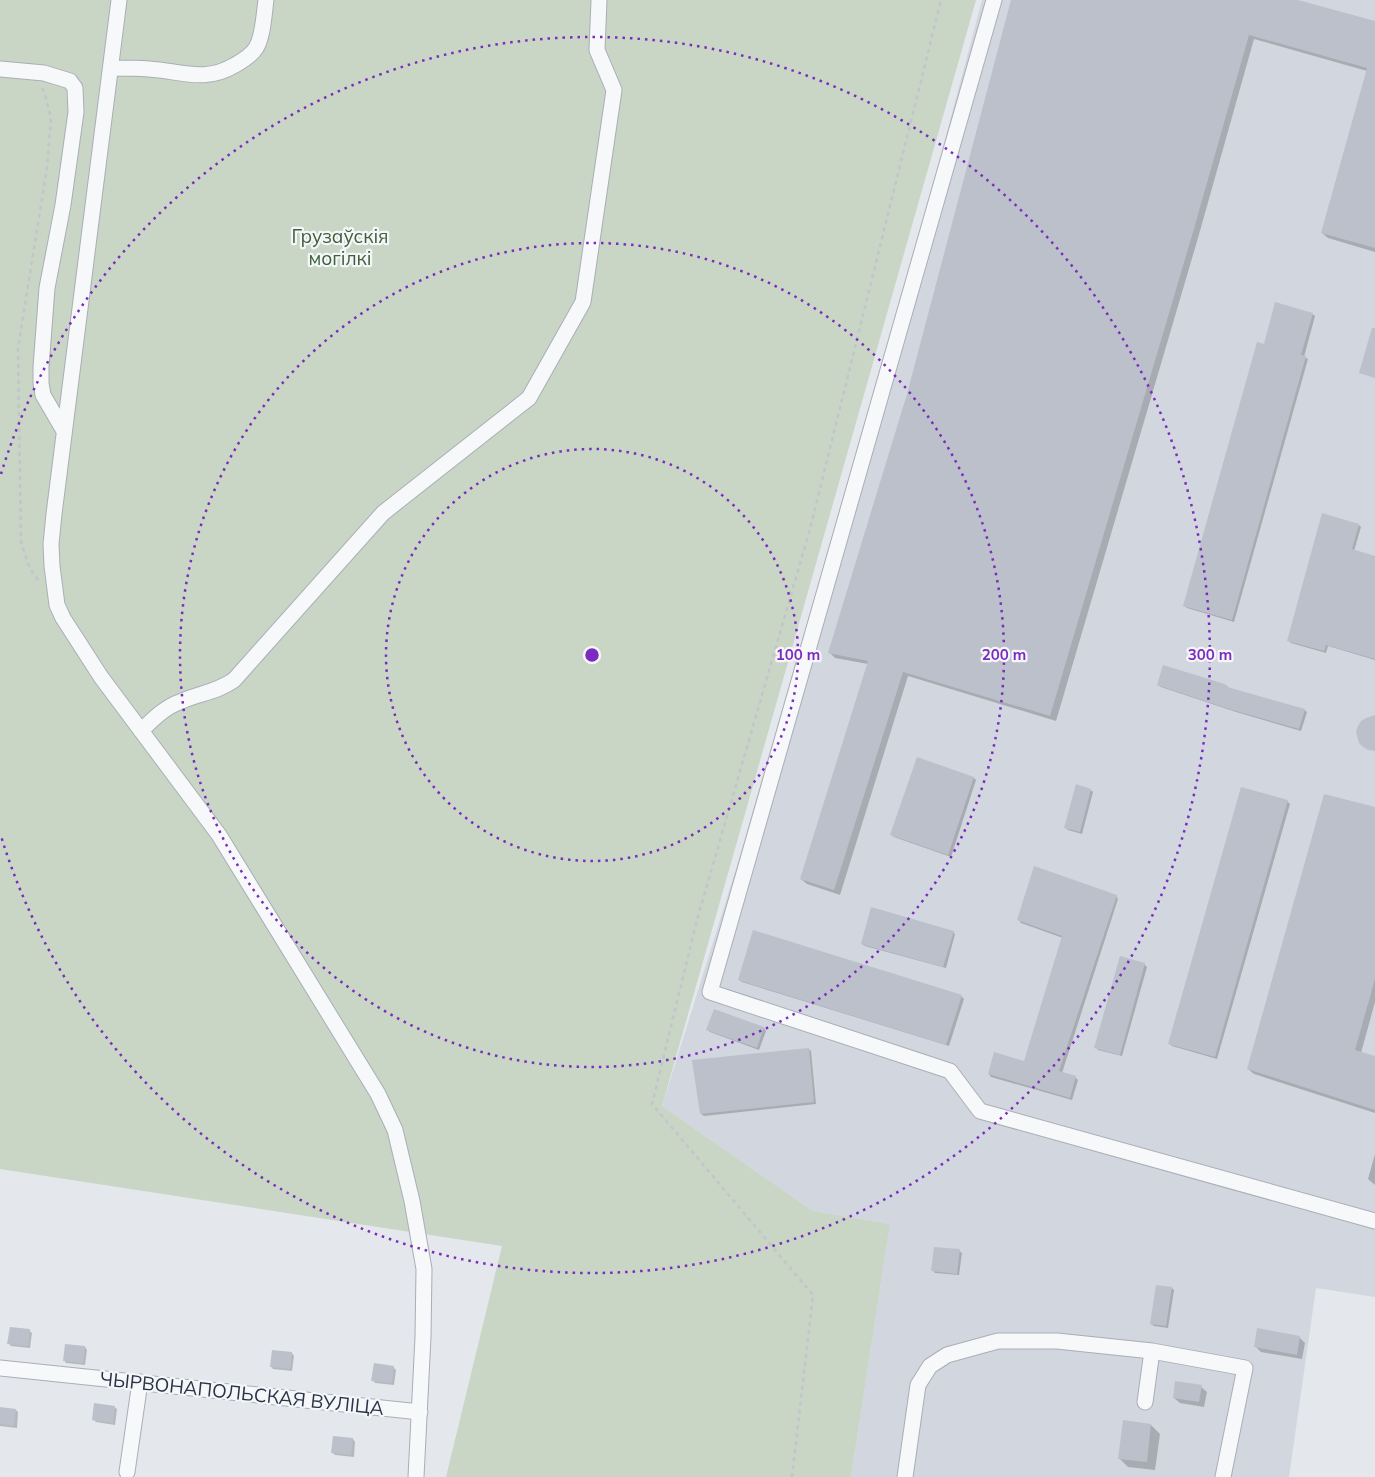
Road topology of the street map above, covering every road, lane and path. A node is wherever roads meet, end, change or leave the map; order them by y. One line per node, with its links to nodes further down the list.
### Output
1 (119, 0): 5 (street)
2 (266, 0): 5 (street)
3 (599, 0): 8 (street)
4 (994, 0): 9 (street)
5 (111, 68): 7 (street)
6 (0, 69): 7 (street)
7 (64, 431): 8 (street)
8 (140, 731): 15 (street)
9 (1375, 1221)
10 (813, 1296): 18 (path)
11 (1152, 1351): 14 (street); 19 (street); 20 (street)
12 (0, 1368): 13 (street, ЧЫРВОНАПОЛЬСКАЯ ВУЛІЦА)
13 (140, 1382): 15 (street, ЧЫРВОНАПОЛЬСКАЯ ВУЛІЦА); 16 (street)
14 (1145, 1402)
15 (420, 1412): 17 (street)
16 (127, 1472)
17 (416, 1477)
18 (792, 1477)
19 (905, 1477)
20 (1223, 1477)

